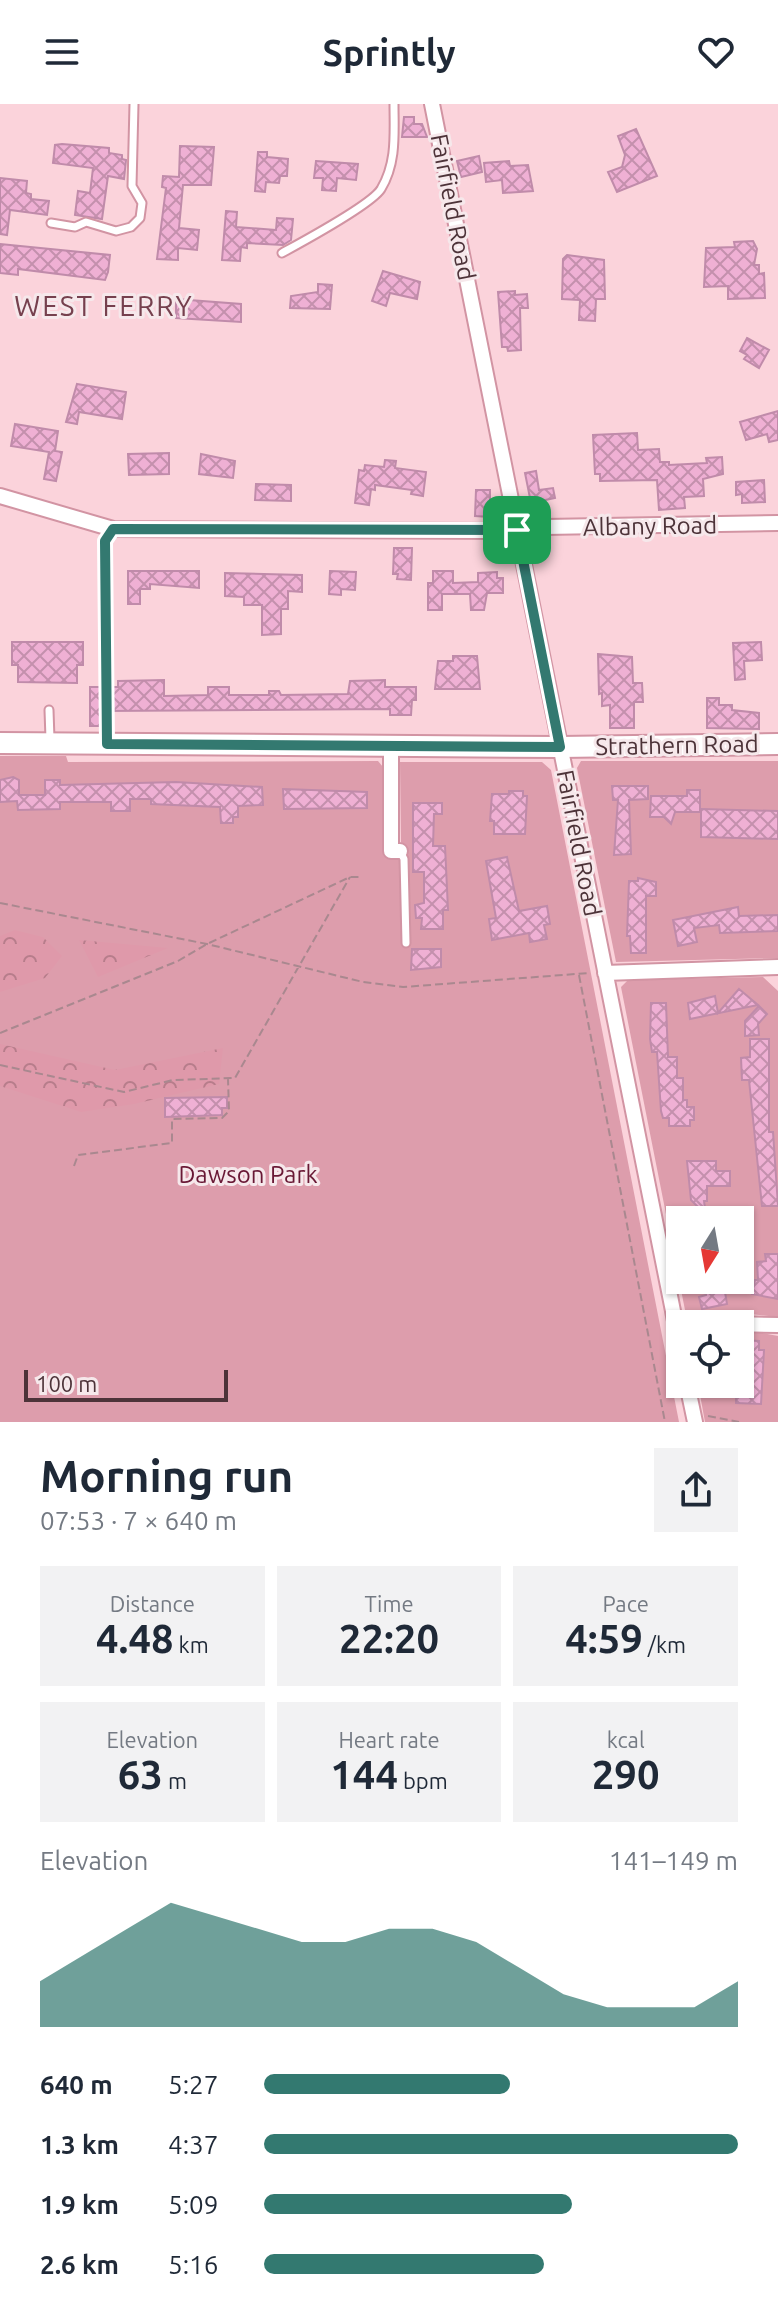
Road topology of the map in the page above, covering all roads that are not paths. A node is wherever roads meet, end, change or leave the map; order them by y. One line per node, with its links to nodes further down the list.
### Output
1 (134, 104): 4 (lane)
2 (394, 104): 5 (lane)
3 (432, 104): 8 (street, Fairfield Road)
4 (51, 223)
5 (282, 253)
6 (0, 496): 8 (street, Albany Road)
7 (778, 523): 8 (street, Albany Road)
8 (517, 530): 14 (street, Fairfield Road)
9 (49, 710): 11 (lane)
10 (0, 743): 11 (street, Strathern Road)
11 (50, 743): 12 (street, Strathern Road)
12 (391, 743): 14 (street, Strathern Road); 15 (street)
13 (778, 744): 14 (street, Strathern Road)
14 (560, 747): 18 (street, Fairfield Road)
15 (391, 853): 16 (lane)
16 (406, 943)
17 (778, 967): 18 (street)
18 (605, 973): 19 (street, Fairfield Road)
19 (673, 1310)
20 (754, 1324): 21 (street)
21 (778, 1325)

